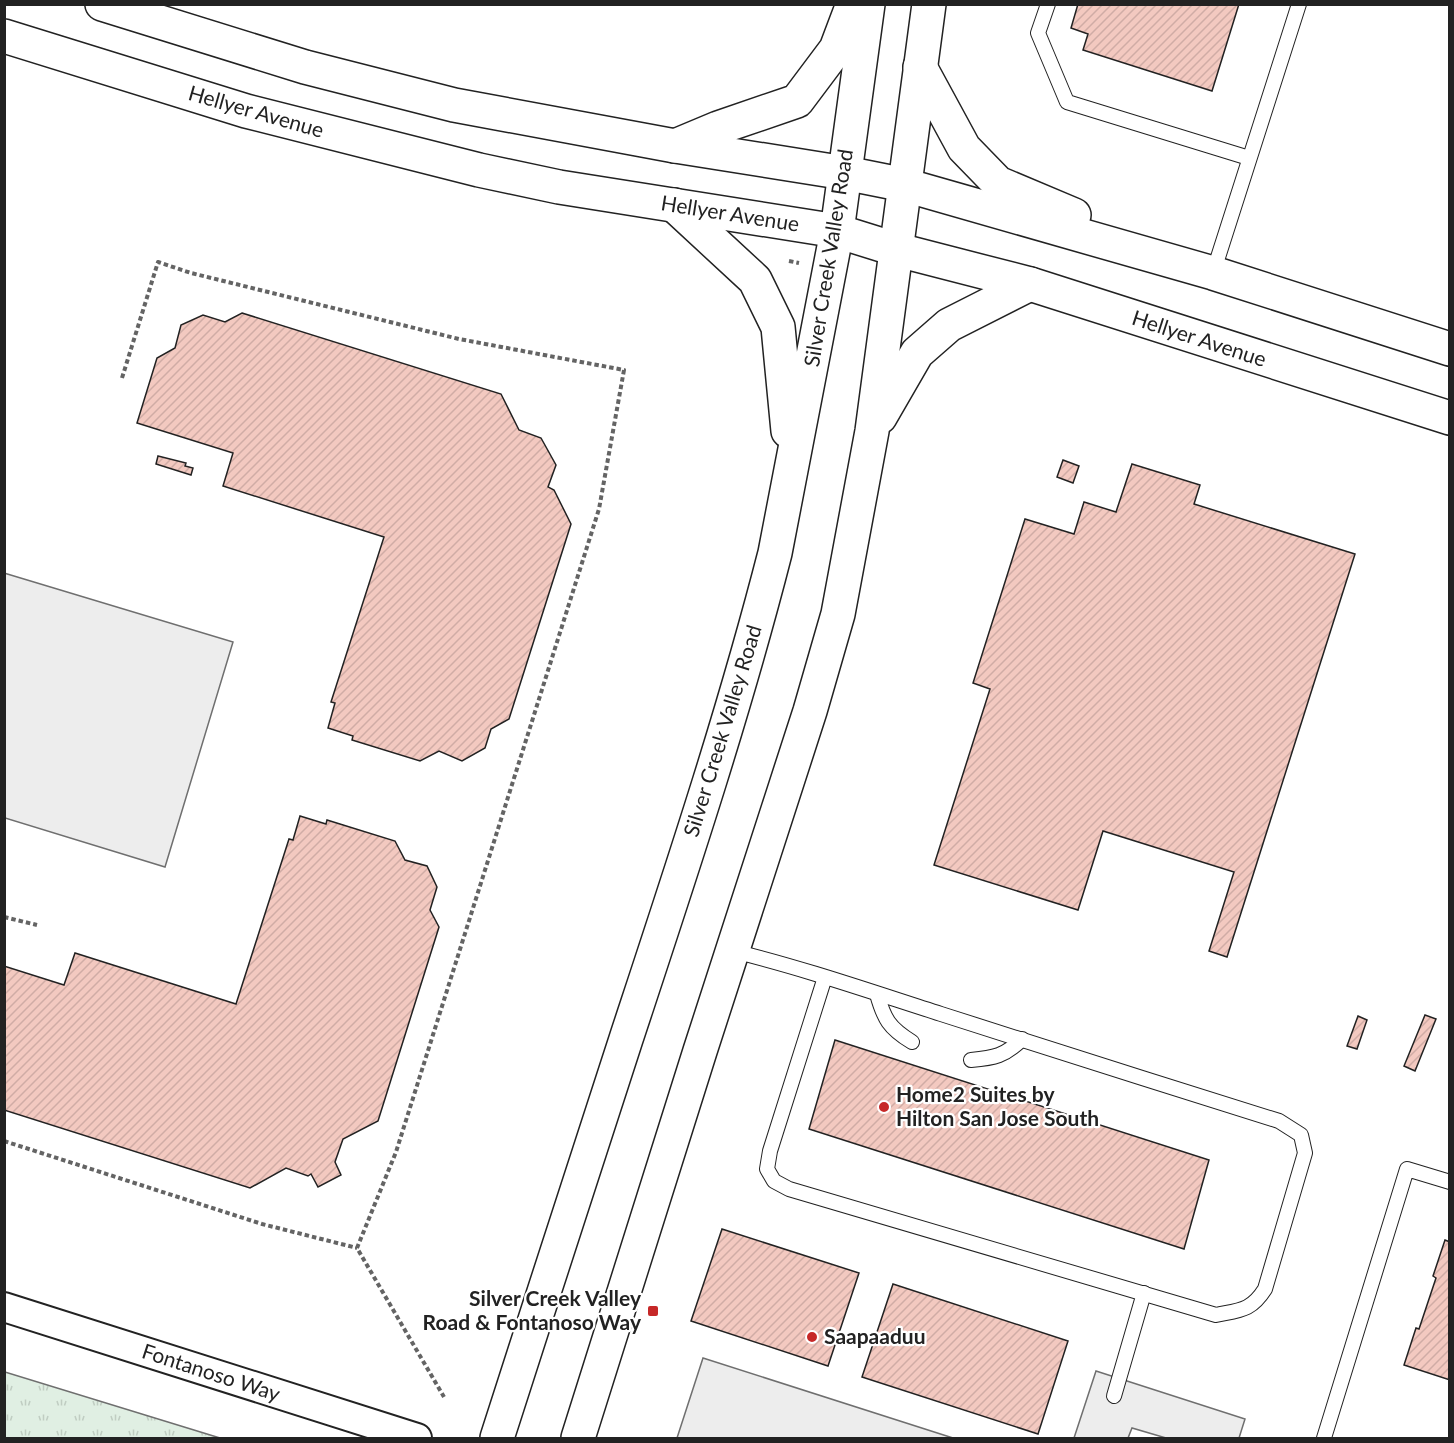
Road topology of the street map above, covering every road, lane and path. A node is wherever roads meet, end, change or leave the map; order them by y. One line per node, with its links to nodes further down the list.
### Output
1 (102, 4): 9 (main road)
2 (853, 4): 9 (main road)
3 (868, 4): 11 (main road, Silver Creek Valley Road)
4 (929, 4): 8 (main road)
5 (1048, 4): 10 (lane)
6 (1299, 4): 10 (lane)
7 (4, 36): 13 (main road, Hellyer Avenue)
8 (920, 67): 12 (main road); 16 (main road)
9 (675, 146): 11 (main road)
10 (1249, 158): 16 (lane)
11 (844, 173): 12 (main road); 14 (main road, Silver Creek Valley Road)
12 (905, 185): 15 (main road); 16 (main road)
13 (674, 204): 14 (main road, Hellyer Avenue); 22 (main road)
14 (837, 231): 15 (main road, Hellyer Avenue); 22 (main road, Silver Creek Valley Road)
15 (898, 250): 17 (main road, Hellyer Avenue); 21 (main road)
16 (1213, 273): 18 (main road)
17 (1030, 284): 20 (main road, Hellyer Avenue); 21 (main road)
18 (1449, 349)
19 (122, 378): 33 (path)
20 (1449, 418)
21 (872, 431): 25 (main road)
22 (792, 468): 39 (main road, Silver Creek Valley Road)
23 (4, 917): 24 (path)
24 (37, 925)
25 (733, 951): 26 (lane); 40 (main road)
26 (825, 977): 27 (lane); 34 (lane)
27 (877, 994): 28 (lane); 29 (lane)
28 (1022, 1040): 30 (lane); 34 (lane)
29 (912, 1042)
30 (971, 1060)
31 (4, 1141): 33 (path)
32 (1449, 1182): 41 (lane)
33 (357, 1248): 37 (path)
34 (1144, 1293): 36 (lane)
35 (4, 1307): 38 (street, Fontanoso Way)
36 (1114, 1396)
37 (444, 1397)
38 (417, 1438)
39 (497, 1438)
40 (578, 1438)
41 (1324, 1438)

